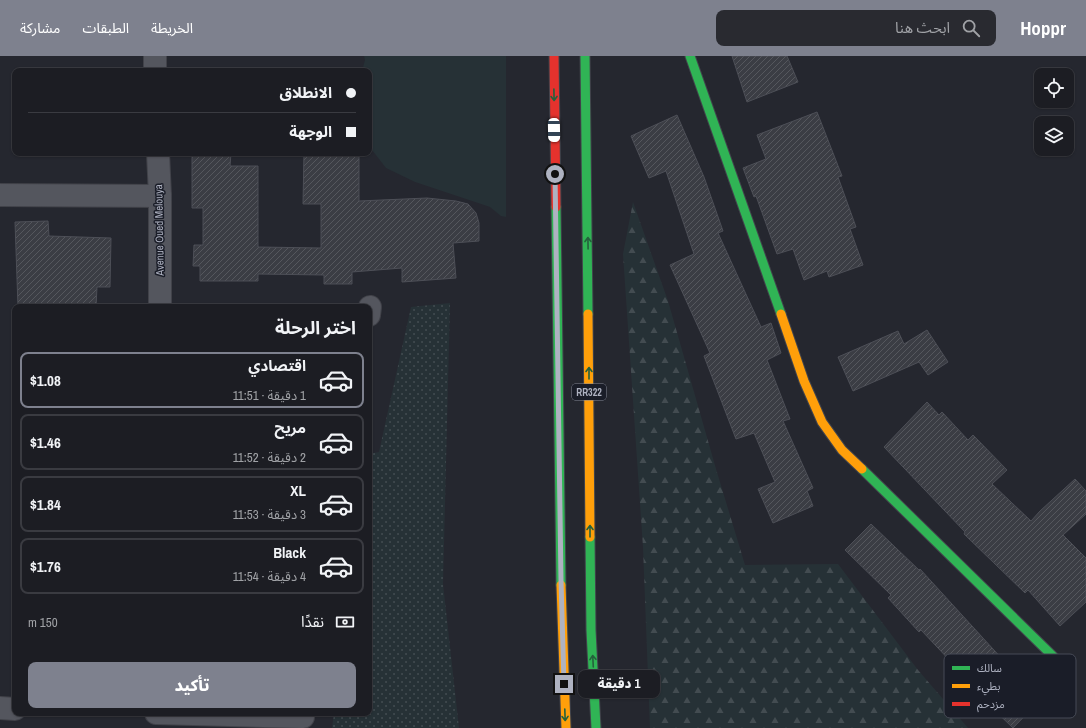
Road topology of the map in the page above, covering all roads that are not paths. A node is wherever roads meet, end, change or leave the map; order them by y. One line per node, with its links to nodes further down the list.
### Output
1 (155, 56): 5 (street)
2 (554, 56): 17 (main road, RR322, one-way to 17)
3 (586, 56): 18 (main road, RR322, one-way to 3)
4 (690, 56): 10 (main road)
5 (155, 68)
6 (158, 156): 8 (street, Avenue Oued Melouya)
7 (0, 195): 8 (street)
8 (160, 196): 9 (street, Avenue Oued Melouya)
9 (160, 304)
10 (1051, 654)
11 (0, 708): 12 (street)
12 (12, 709)
13 (162, 716): 16 (street)
14 (268, 716): 15 (street)
15 (303, 717)
16 (162, 728)
17 (566, 728)
18 (596, 728)

